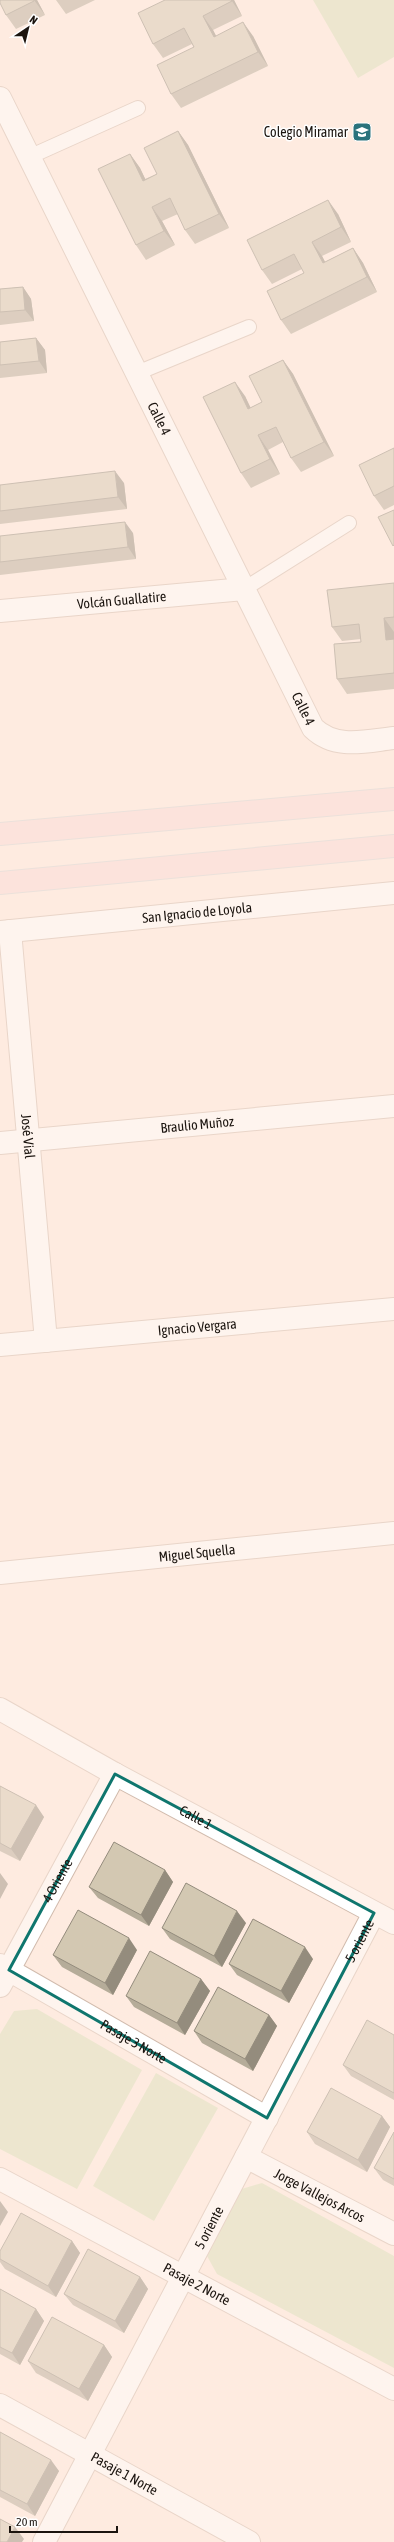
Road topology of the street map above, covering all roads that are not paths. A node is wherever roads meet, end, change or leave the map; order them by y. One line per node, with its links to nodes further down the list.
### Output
1 (0, 98): 3 (street, Calle 4)
2 (138, 108): 3 (lane)
3 (29, 157): 5 (street, Calle 4)
4 (249, 327): 5 (lane)
5 (136, 372): 7 (street, Calle 4)
6 (349, 523): 7 (lane)
7 (244, 589): 8 (street, Volcán Guallatire); 9 (street, Calle 4)
8 (0, 610)
9 (394, 738)
10 (394, 799): 11 (main road)
11 (0, 834)
12 (394, 846): 13 (main road)
13 (0, 883)
14 (394, 893): 15 (street, San Ignacio de Loyola)
15 (5, 932): 17 (street, José Vial)
16 (394, 1106): 17 (street, Braulio Muñoz)
17 (28, 1141): 18 (street, Braulio Muñoz); 20 (street, José Vial)
18 (0, 1144)
19 (394, 1309): 20 (street, Ignacio Vergara)
20 (46, 1341): 21 (street, Ignacio Vergara)
21 (0, 1345)
22 (394, 1533): 23 (street, Miguel Squella)
23 (0, 1573)
24 (0, 1709): 25 (street, Calle 1)
25 (115, 1774): 26 (street, Calle 1); 28 (street, 4 Oriente)
26 (374, 1913): 27 (street, Calle 1); 29 (street, 5 oriente)
27 (394, 1923)
28 (3, 1974): 29 (street, Pasaje 3 Norte)
29 (267, 2118): 30 (street, 5 oriente)
30 (246, 2157): 32 (street, Jorge Vallejos Arcos); 33 (street, 5 oriente)
31 (0, 2179): 33 (street, Pasaje 2 Norte)
32 (394, 2234)
33 (183, 2277): 34 (street, Pasaje 2 Norte); 36 (street, 5 oriente)
34 (394, 2390)
35 (0, 2405): 36 (street, Pasaje 1 Norte)
36 (90, 2454): 37 (street, 5 oriente); 38 (street, Pasaje 1 Norte)
37 (44, 2542)
38 (250, 2542)

